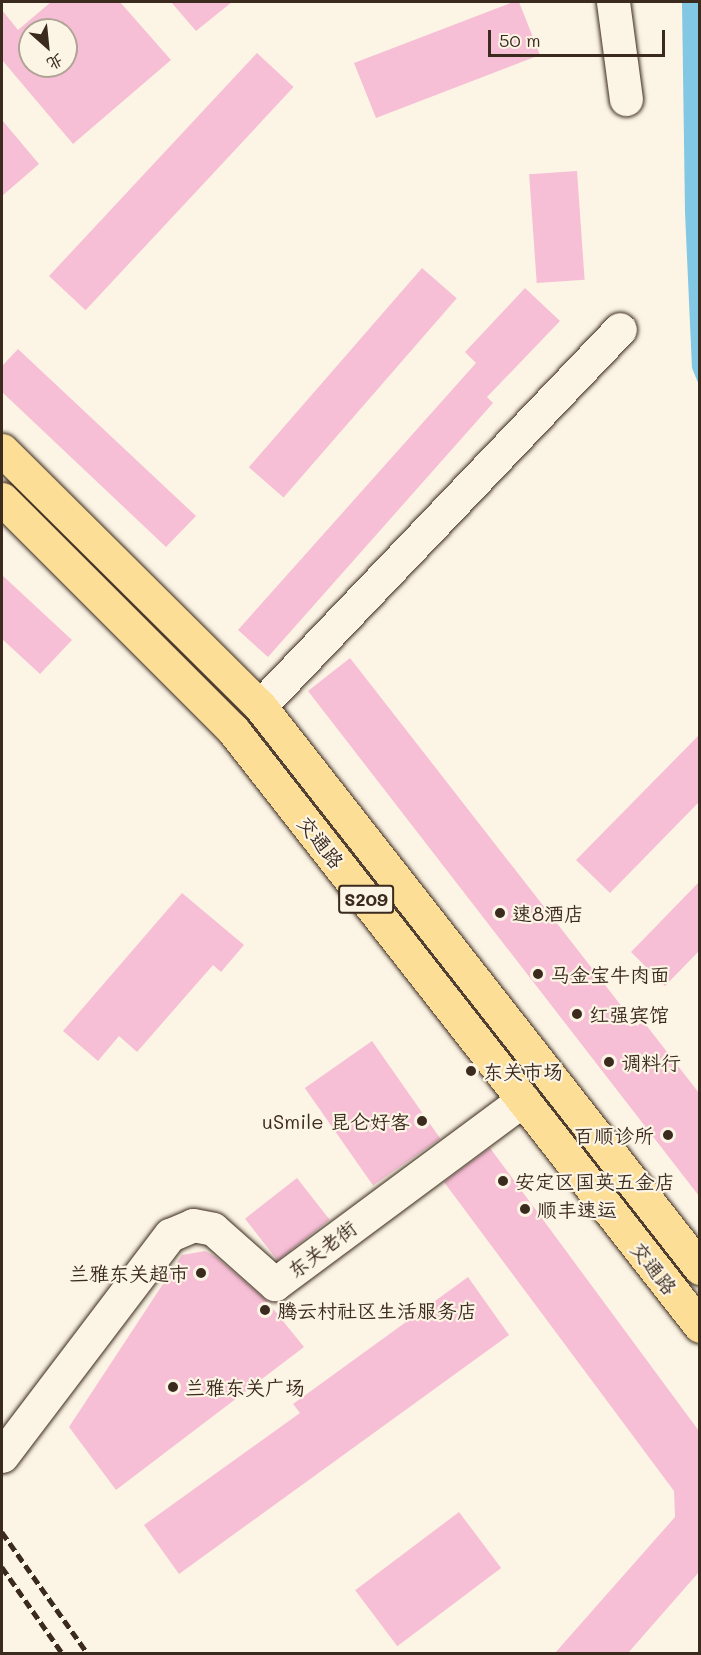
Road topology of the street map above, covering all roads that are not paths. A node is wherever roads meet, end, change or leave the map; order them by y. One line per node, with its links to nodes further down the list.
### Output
1 (613, 2): 2 (street)
2 (626, 99)
3 (620, 328): 6 (street)
4 (2, 450): 6 (main road, 交通路 / S209)
5 (2, 499): 7 (main road, 交通路 / S209)
6 (260, 706): 8 (main road, 交通路 / S209)
7 (523, 1100): 9 (main road, 交通路 / S209); 10 (street, 东关老街)
8 (699, 1268)
9 (699, 1326)
10 (2, 1456)

